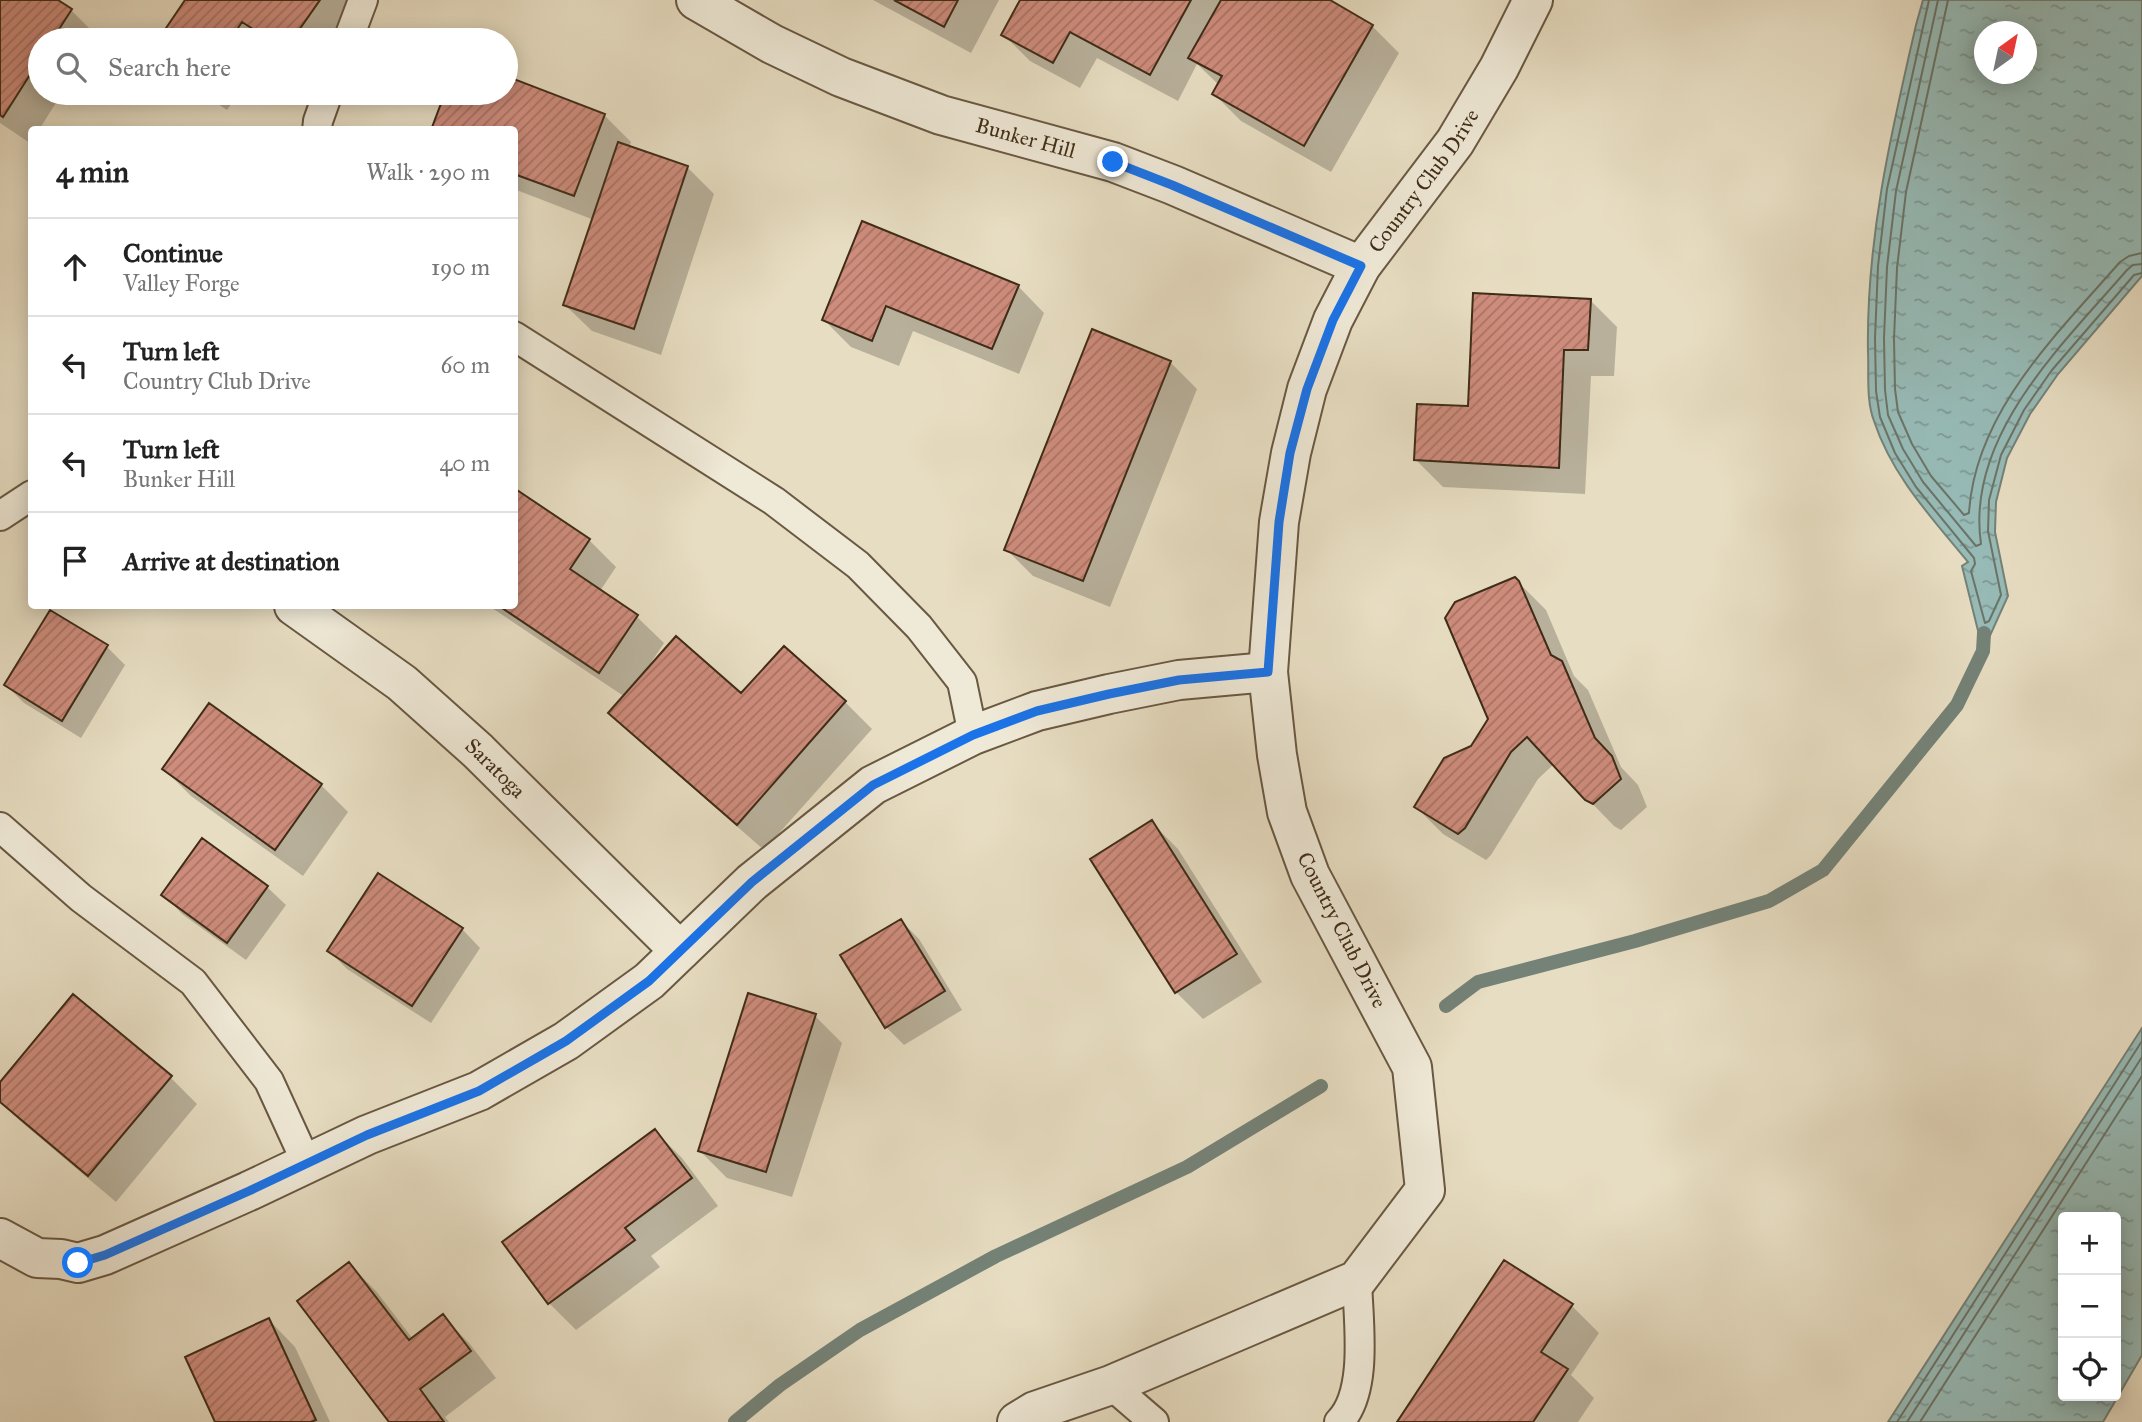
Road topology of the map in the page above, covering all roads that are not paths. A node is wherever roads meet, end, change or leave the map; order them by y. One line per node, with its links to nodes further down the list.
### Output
1 (363, 0): 4 (lane)
2 (696, 0): 7 (street, Bunker Hill)
3 (1533, 0): 7 (street, Country Club Drive)
4 (352, 28)
5 (324, 105): 6 (lane)
6 (317, 126)
7 (1361, 266): 12 (street, Country Club Drive)
8 (518, 339): 13 (lane)
9 (28, 498): 10 (lane)
10 (0, 516)
11 (298, 609): 15 (street, Saratoga)
12 (1268, 672): 13 (street); 18 (street, Country Club Drive)
13 (973, 735): 15 (street)
14 (0, 827): 16 (lane)
15 (680, 951): 16 (street)
16 (307, 1164): 17 (street)
17 (0, 1238)
18 (1357, 1280): 19 (street, Country Club Drive); 22 (lane)
19 (1111, 1385): 20 (street, Country Club Drive); 21 (lane)
20 (1017, 1422)
21 (1154, 1422)
22 (1339, 1422)

